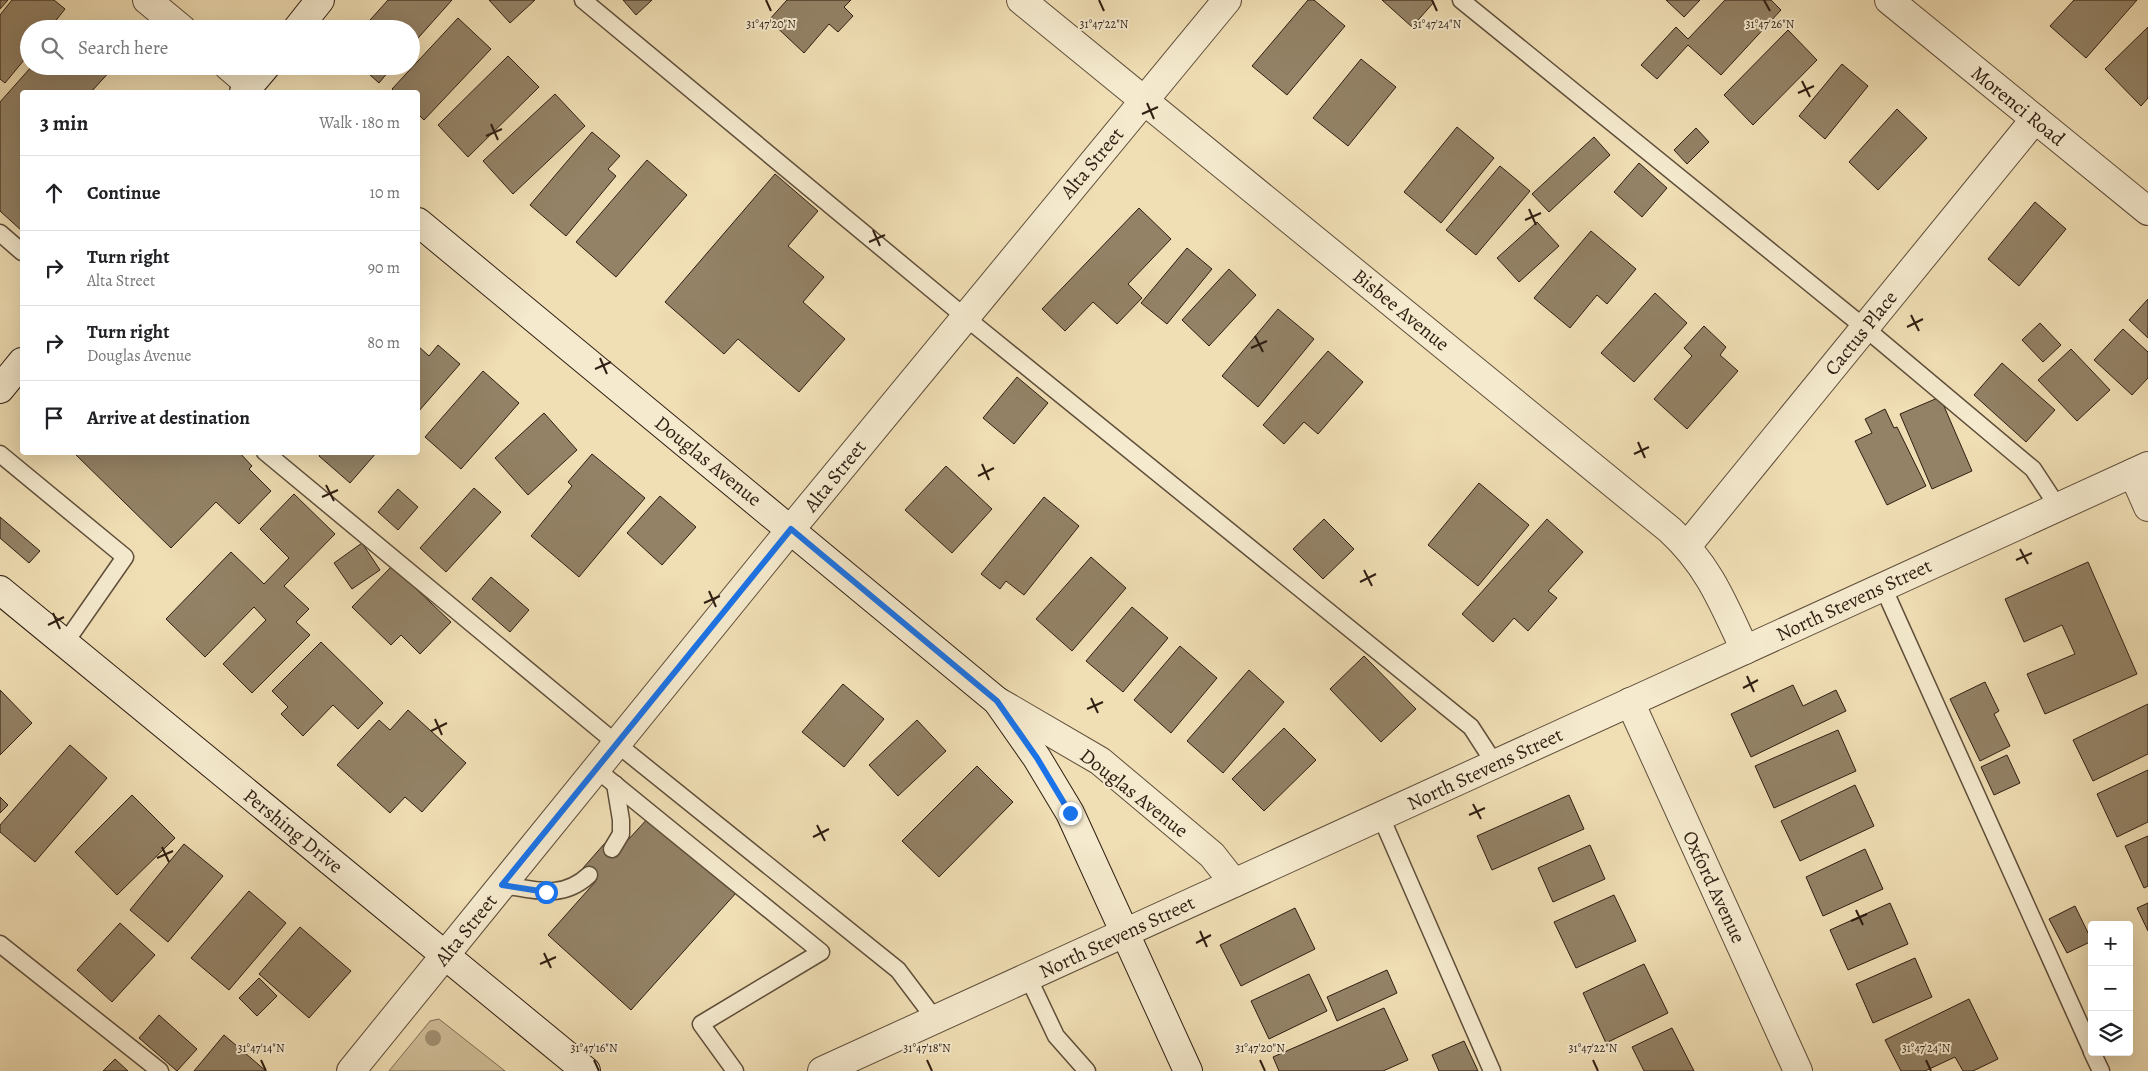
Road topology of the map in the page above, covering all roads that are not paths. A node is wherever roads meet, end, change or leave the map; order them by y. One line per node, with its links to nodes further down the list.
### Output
1 (147, 0): 8 (street)
2 (320, 0): 9 (street)
3 (583, 0): 18 (lane)
4 (1021, 0): 12 (street, Bisbee Avenue)
5 (1227, 0): 12 (street, Alta Street)
6 (1461, 0): 19 (lane)
7 (1889, 0): 13 (street, Morenci Road)
8 (171, 20)
9 (304, 20)
10 (242, 75): 11 (street)
11 (255, 84)
12 (1144, 101): 18 (street, Alta Street); 28 (street, Bisbee Avenue)
13 (2035, 120): 14 (street, Morenci Road); 19 (street, Cactus Place)
14 (2148, 211)
15 (420, 224): 27 (street, Douglas Avenue)
16 (0, 233): 17 (lane)
17 (20, 250)
18 (965, 316): 27 (street, Alta Street); 36 (lane)
19 (1865, 328): 25 (lane); 28 (street, Cactus Place)
20 (20, 364): 21 (street)
21 (0, 389)
22 (0, 454): 31 (lane)
23 (269, 455): 35 (lane)
24 (2140, 469): 25 (street, North Stevens Street); 26 (street)
25 (2058, 507): 29 (street, North Stevens Street)
26 (2148, 507)
27 (791, 529): 33 (street, Douglas Avenue); 35 (street, Alta Street)
28 (1687, 546): 32 (street, Bisbee Avenue)
29 (1883, 587): 32 (street, North Stevens Street); 48 (lane)
30 (0, 590): 31 (street, Pershing Drive)
31 (65, 643): 45 (street, Pershing Drive)
32 (1745, 650): 34 (street, North Stevens Street)
33 (997, 701): 41 (street, Douglas Avenue); 43 (street, Douglas Avenue)
34 (1630, 702): 36 (street, North Stevens Street); 58 (street, Oxford Avenue)
35 (616, 744): 37 (street, Alta Street); 47 (lane)
36 (1496, 764): 38 (street, North Stevens Street)
37 (606, 777): 39 (lane); 42 (street, Alta Street); 54 (lane)
38 (1381, 817): 41 (street, North Stevens Street); 57 (lane)
39 (612, 849)
40 (589, 875): 42 (lane)
41 (1234, 883): 43 (street, North Stevens Street)
42 (502, 885): 45 (street, Alta Street)
43 (1125, 933): 46 (street, North Stevens Street); 50 (street, Douglas Avenue)
44 (0, 944): 51 (lane)
45 (445, 956): 52 (street, Alta Street); 53 (street, Pershing Drive)
46 (1028, 977): 47 (street, North Stevens Street); 56 (lane)
47 (935, 1019): 55 (street, North Stevens Street)
48 (2088, 1043)
49 (2094, 1056): 59 (lane)
50 (1185, 1070)
51 (160, 1071)
52 (351, 1071)
53 (586, 1071)
54 (735, 1071)
55 (822, 1071)
56 (1086, 1071)
57 (1492, 1071)
58 (1798, 1071)
59 (2101, 1071)

